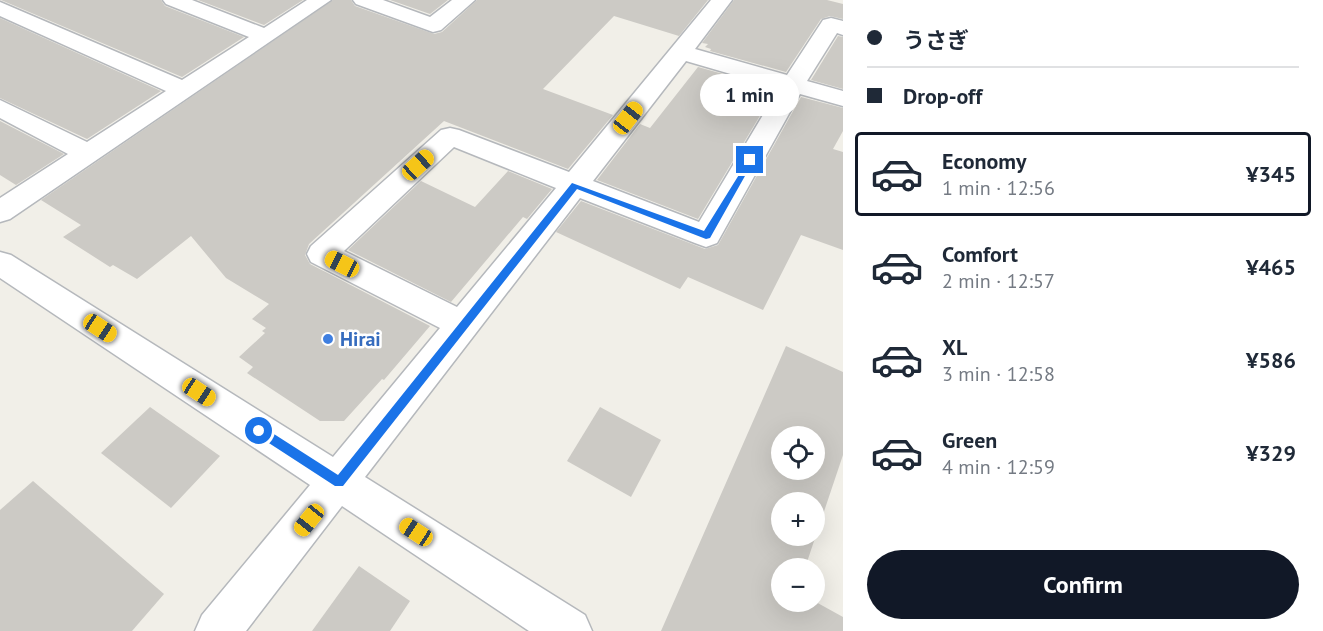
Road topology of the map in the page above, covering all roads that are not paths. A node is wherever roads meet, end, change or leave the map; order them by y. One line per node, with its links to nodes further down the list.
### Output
1 (173, 0): 8 (street)
2 (321, 0): 8 (street)
3 (363, 0): 4 (street)
4 (465, 0)
5 (722, 0): 9 (street)
6 (0, 8): 11 (street)
7 (843, 28): 10 (street)
8 (266, 36): 11 (street)
9 (681, 52): 10 (street); 15 (street)
10 (793, 84): 12 (street); 15 (street)
11 (184, 90): 14 (street)
12 (843, 99)
13 (0, 108): 14 (street)
14 (88, 154): 16 (street)
15 (575, 185): 18 (street); 18 (street)
16 (0, 212)
17 (0, 263): 19 (street)
18 (464, 325): 19 (street)
19 (339, 482): 20 (street); 21 (street)
20 (218, 631)
21 (569, 631)

